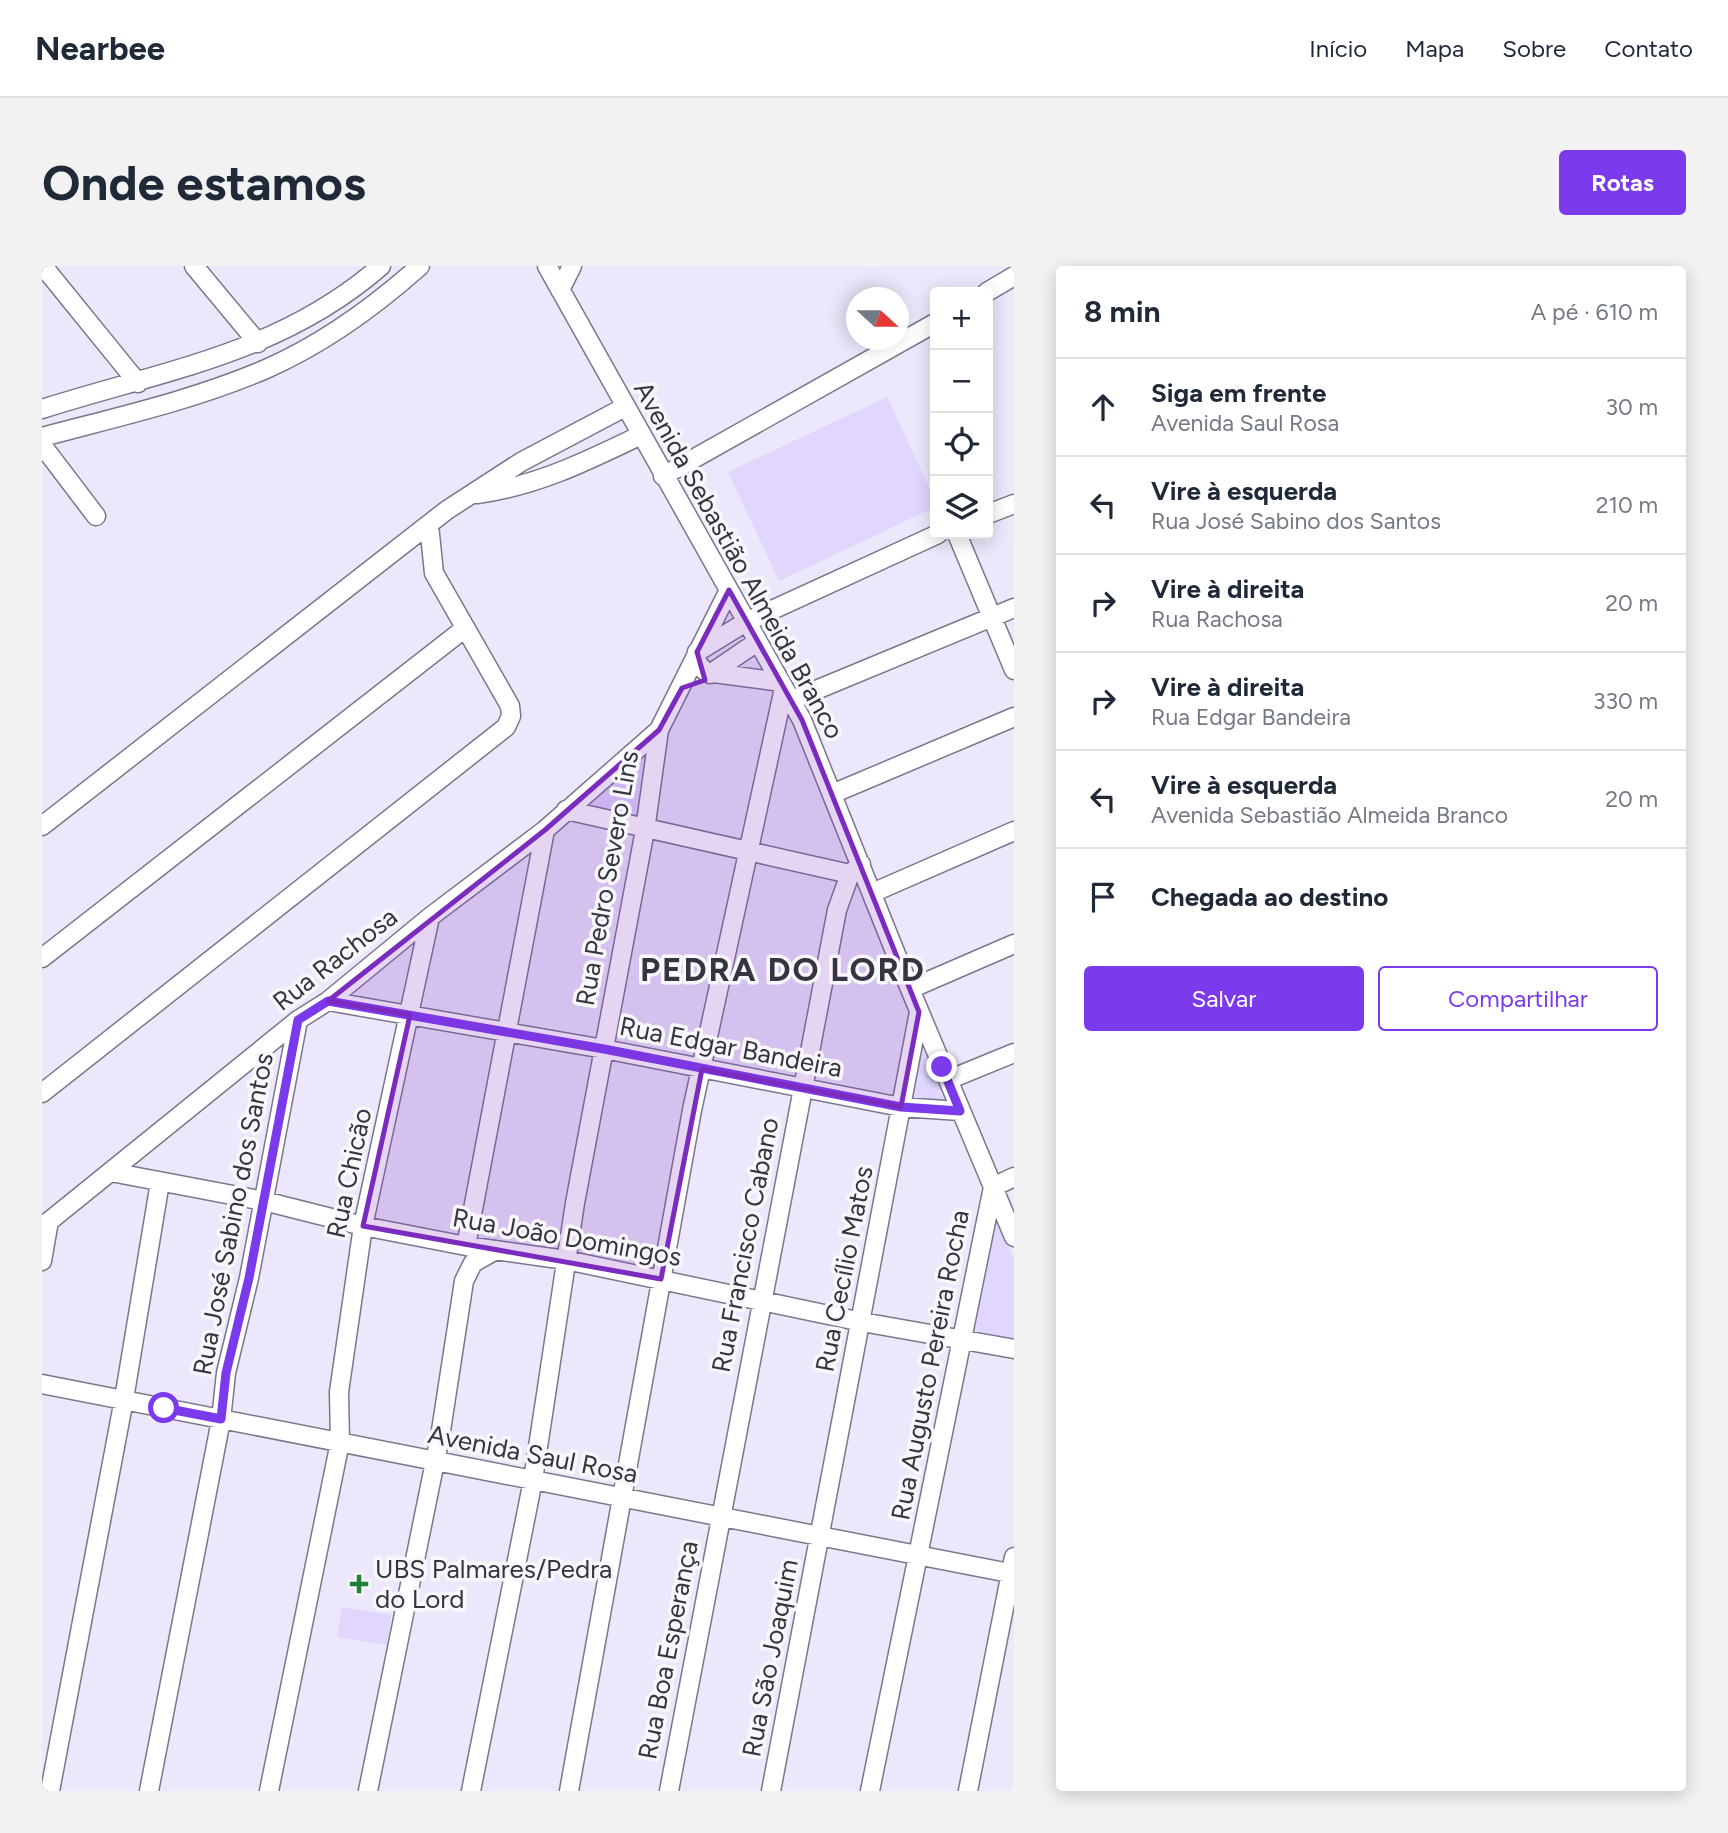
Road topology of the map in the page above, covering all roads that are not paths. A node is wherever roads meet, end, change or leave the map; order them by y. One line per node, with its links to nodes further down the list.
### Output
1 (43, 266): 12 (street)
2 (194, 266): 11 (street)
3 (381, 266): 11 (street)
4 (420, 266): 17 (street)
5 (547, 266): 9 (street, Avenida Sebastião Almeida Branco)
6 (572, 266): 9 (street)
7 (1014, 276): 8 (street)
8 (993, 288)
9 (559, 290): 13 (street, Avenida Sebastião Almeida Branco)
10 (930, 326): 22 (street)
11 (257, 343): 12 (street)
12 (138, 383): 14 (street)
13 (625, 407): 15 (street); 16 (street, Avenida Sebastião Almeida Branco)
14 (42, 409)
15 (596, 424): 19 (street); 20 (street)
16 (641, 435): 20 (street); 22 (street, Avenida Sebastião Almeida Branco)
17 (42, 437)
18 (42, 445): 26 (street)
19 (555, 445): 21 (street); 23 (street)
20 (611, 450): 21 (street)
21 (569, 470): 23 (street)
22 (663, 476): 30 (street, Avenida Sebastião Almeida Branco)
23 (473, 495): 27 (street)
24 (1014, 504): 25 (street)
25 (993, 512)
26 (96, 516)
27 (429, 525): 34 (street); 45 (street)
28 (930, 538): 33 (street)
29 (959, 539): 32 (street)
30 (729, 590): 33 (street, Avenida Sebastião Almeida Branco); 36 (street, Rua Pedro Severo Lins)
31 (1014, 608): 32 (street)
32 (991, 617): 37 (street); 40 (street)
33 (746, 622): 35 (street, Avenida Sebastião Almeida Branco); 36 (street)
34 (464, 629): 54 (street); 66 (street)
35 (757, 642): 38 (street); 40 (street, Avenida Sebastião Almeida Branco)
36 (697, 652): 38 (street); 39 (street, Rua Pedro Severo Lins)
37 (1014, 670)
38 (714, 671): 39 (street); 40 (street)
39 (682, 688): 42 (street, Rua Pedro Severo Lins)
40 (786, 690): 43 (street, Avenida Sebastião Almeida Branco); 49 (street)
41 (1014, 717): 43 (street)
42 (659, 730): 44 (street, Rua Rachosa); 47 (street, Rua Pedro Severo Lins)
43 (832, 794): 50 (street, Avenida Sebastião Almeida Branco)
44 (566, 810): 46 (street, Rua Rachosa); 47 (street)
45 (42, 826)
46 (545, 830): 52 (street, Rua Rachosa); 60 (street)
47 (645, 830): 49 (street); 61 (street, Rua Pedro Severo Lins)
48 (1014, 831): 51 (street)
49 (748, 852): 50 (street); 63 (street)
50 (855, 869): 51 (street, Avenida Sebastião Almeida Branco); 65 (street, Rua Francisco Cabano)
51 (873, 893): 55 (street, Avenida Sebastião Almeida Branco)
52 (430, 917): 56 (street, Rua Rachosa); 58 (street, Rua Chicão)
53 (1014, 944): 55 (street)
54 (42, 958)
55 (910, 989): 57 (street, Avenida Sebastião Almeida Branco)
56 (328, 1001): 58 (street, Rua Edgar Bandeira); 59 (street, Rua Rachosa)
57 (919, 1012): 64 (street, Avenida Sebastião Almeida Branco); 67 (street, Rua Cecílio Matos)
58 (410, 1015): 60 (street, Rua Edgar Bandeira); 75 (street, Rua Chicão)
59 (298, 1020): 69 (street, Rua Rachosa); 73 (street, Rua José Sabino dos Santos)
60 (505, 1032): 61 (street, Rua Edgar Bandeira); 77 (street)
61 (604, 1049): 63 (street, Rua Edgar Bandeira); 79 (street, Rua Pedro Severo Lins)
62 (1014, 1053): 64 (street)
63 (702, 1069): 65 (street, Rua Edgar Bandeira); 81 (street)
64 (947, 1080): 68 (street, Avenida Sebastião Almeida Branco)
65 (801, 1089): 67 (street, Rua Edgar Bandeira); 82 (street, Rua Francisco Cabano)
66 (42, 1093)
67 (901, 1107): 68 (street, Rua Edgar Bandeira); 83 (street, Rua Cecílio Matos)
68 (960, 1111): 72 (street, Avenida Sebastião Almeida Branco)
69 (111, 1172): 71 (street, Rua João Domingos); 74 (street, Rua Rachosa)
70 (1014, 1177): 72 (street)
71 (160, 1182): 73 (street, Rua João Domingos); 87 (street)
72 (993, 1187): 76 (street, Avenida Sebastião Almeida Branco); 84 (street, Rua Augusto Pereira Rocha)
73 (264, 1201): 75 (street, Rua João Domingos); 88 (street, Rua José Sabino dos Santos)
74 (46, 1224): 80 (street)
75 (363, 1226): 77 (street, Rua João Domingos); 89 (street, Rua Chicão)
76 (1014, 1237)
77 (466, 1247): 78 (street, Rua João Domingos)
78 (496, 1250): 79 (street, Rua João Domingos); 90 (street)
79 (566, 1260): 81 (street, Rua João Domingos); 91 (street, Rua Pedro Severo Lins)
80 (42, 1261)
81 (661, 1279): 82 (street, Rua João Domingos); 92 (street)
82 (761, 1300): 83 (street, Rua João Domingos); 93 (street, Rua Francisco Cabano)
83 (862, 1322): 84 (street, Rua João Domingos); 94 (street, Rua Cecílio Matos)
84 (962, 1338): 85 (street, Rua João Domingos); 95 (street, Rua Augusto Pereira Rocha)
85 (1014, 1349)
86 (42, 1384): 87 (street, Avenida Saul Rosa)
87 (124, 1399): 88 (street, Avenida Saul Rosa); 97 (street)
88 (221, 1419): 89 (street, Avenida Saul Rosa); 98 (street, Rua José Sabino dos Santos)
89 (340, 1442): 90 (street, Avenida Saul Rosa); 99 (street, Rua Chicão)
90 (434, 1463): 91 (street, Avenida Saul Rosa); 100 (street)
91 (533, 1480): 92 (street, Avenida Saul Rosa); 101 (street, Rua Pedro Severo Lins)
92 (620, 1497): 93 (street, Avenida Saul Rosa); 102 (street)
93 (719, 1518): 94 (street, Avenida Saul Rosa); 103 (street, Rua Boa Esperança)
94 (821, 1535): 95 (street, Avenida Saul Rosa); 104 (street, Rua São Joaquim)
95 (918, 1554): 96 (street, Avenida Saul Rosa); 105 (street, Rua Augusto Pereira Rocha)
96 (1013, 1568): 106 (street)
97 (50, 1791)
98 (149, 1791)
99 (269, 1791)
100 (368, 1791)
101 (471, 1791)
102 (569, 1791)
103 (669, 1791)
104 (771, 1791)
105 (870, 1791)
106 (968, 1791)

